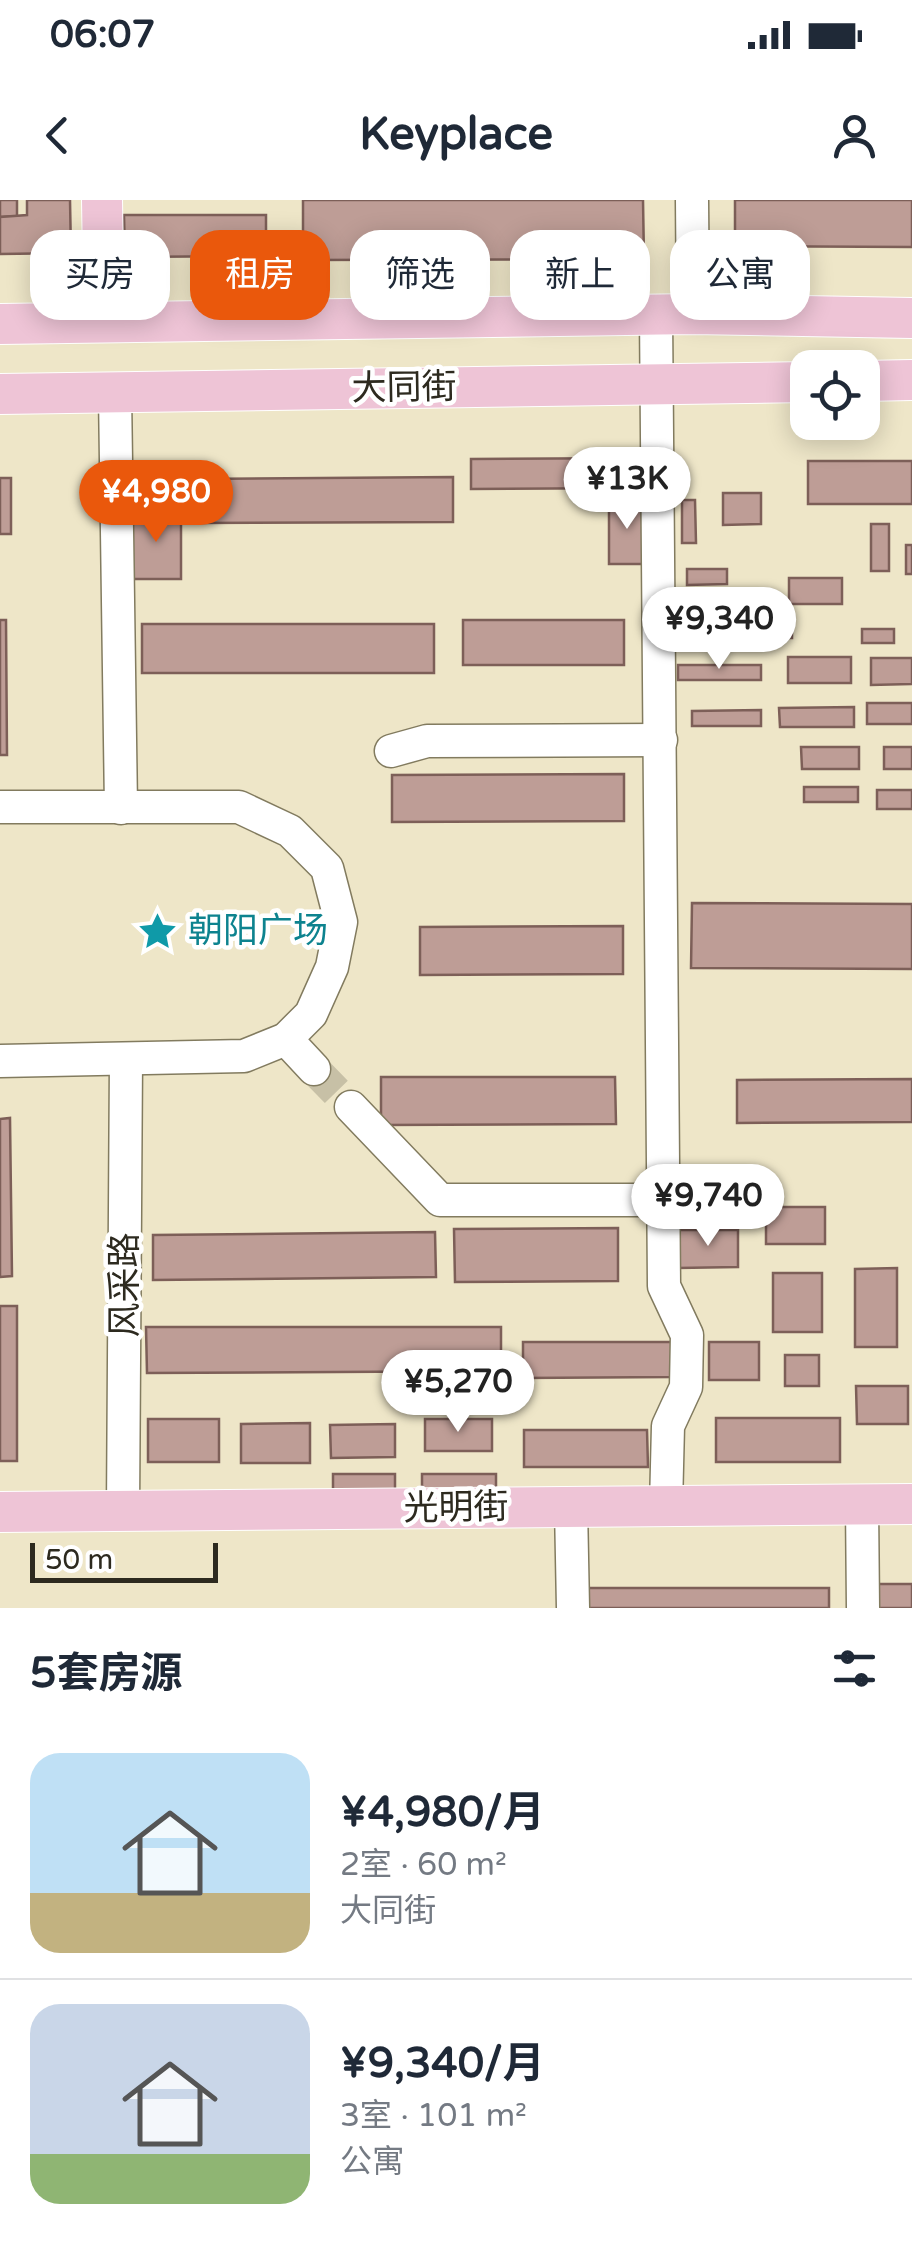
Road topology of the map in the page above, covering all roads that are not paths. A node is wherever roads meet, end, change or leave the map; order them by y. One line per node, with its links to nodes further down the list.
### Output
1 (102, 200): 8 (main road)
2 (692, 200): 3 (street)
3 (688, 230)
4 (670, 314): 8 (main road, 大同街)
5 (810, 316): 6 (main road, 大同街)
6 (912, 318)
7 (674, 320): 13 (street)
8 (104, 321): 9 (main road, 大同街)
9 (0, 324)
10 (912, 380): 11 (main road)
11 (880, 381)
12 (790, 382): 13 (main road, 大同街)
13 (658, 384): 14 (main road, 大同街); 16 (street)
14 (115, 392): 15 (main road, 大同街); 19 (street)
15 (0, 394)
16 (661, 740): 17 (street); 25 (street)
17 (391, 751)
18 (0, 807): 19 (street)
19 (121, 808): 20 (street)
20 (286, 1040): 21 (street); 23 (street)
21 (126, 1059): 22 (street); 30 (street, 风采路)
22 (0, 1061)
23 (314, 1069)
24 (351, 1107): 25 (street)
25 (664, 1200): 28 (street)
26 (862, 1504): 27 (main road, 光明街); 28 (main road, 光明街); 33 (street)
27 (912, 1504)
28 (666, 1506): 29 (main road, 光明街)
29 (571, 1507): 30 (main road, 光明街); 32 (street)
30 (123, 1511): 31 (main road, 光明街)
31 (0, 1512)
32 (573, 1608)
33 (863, 1608)

